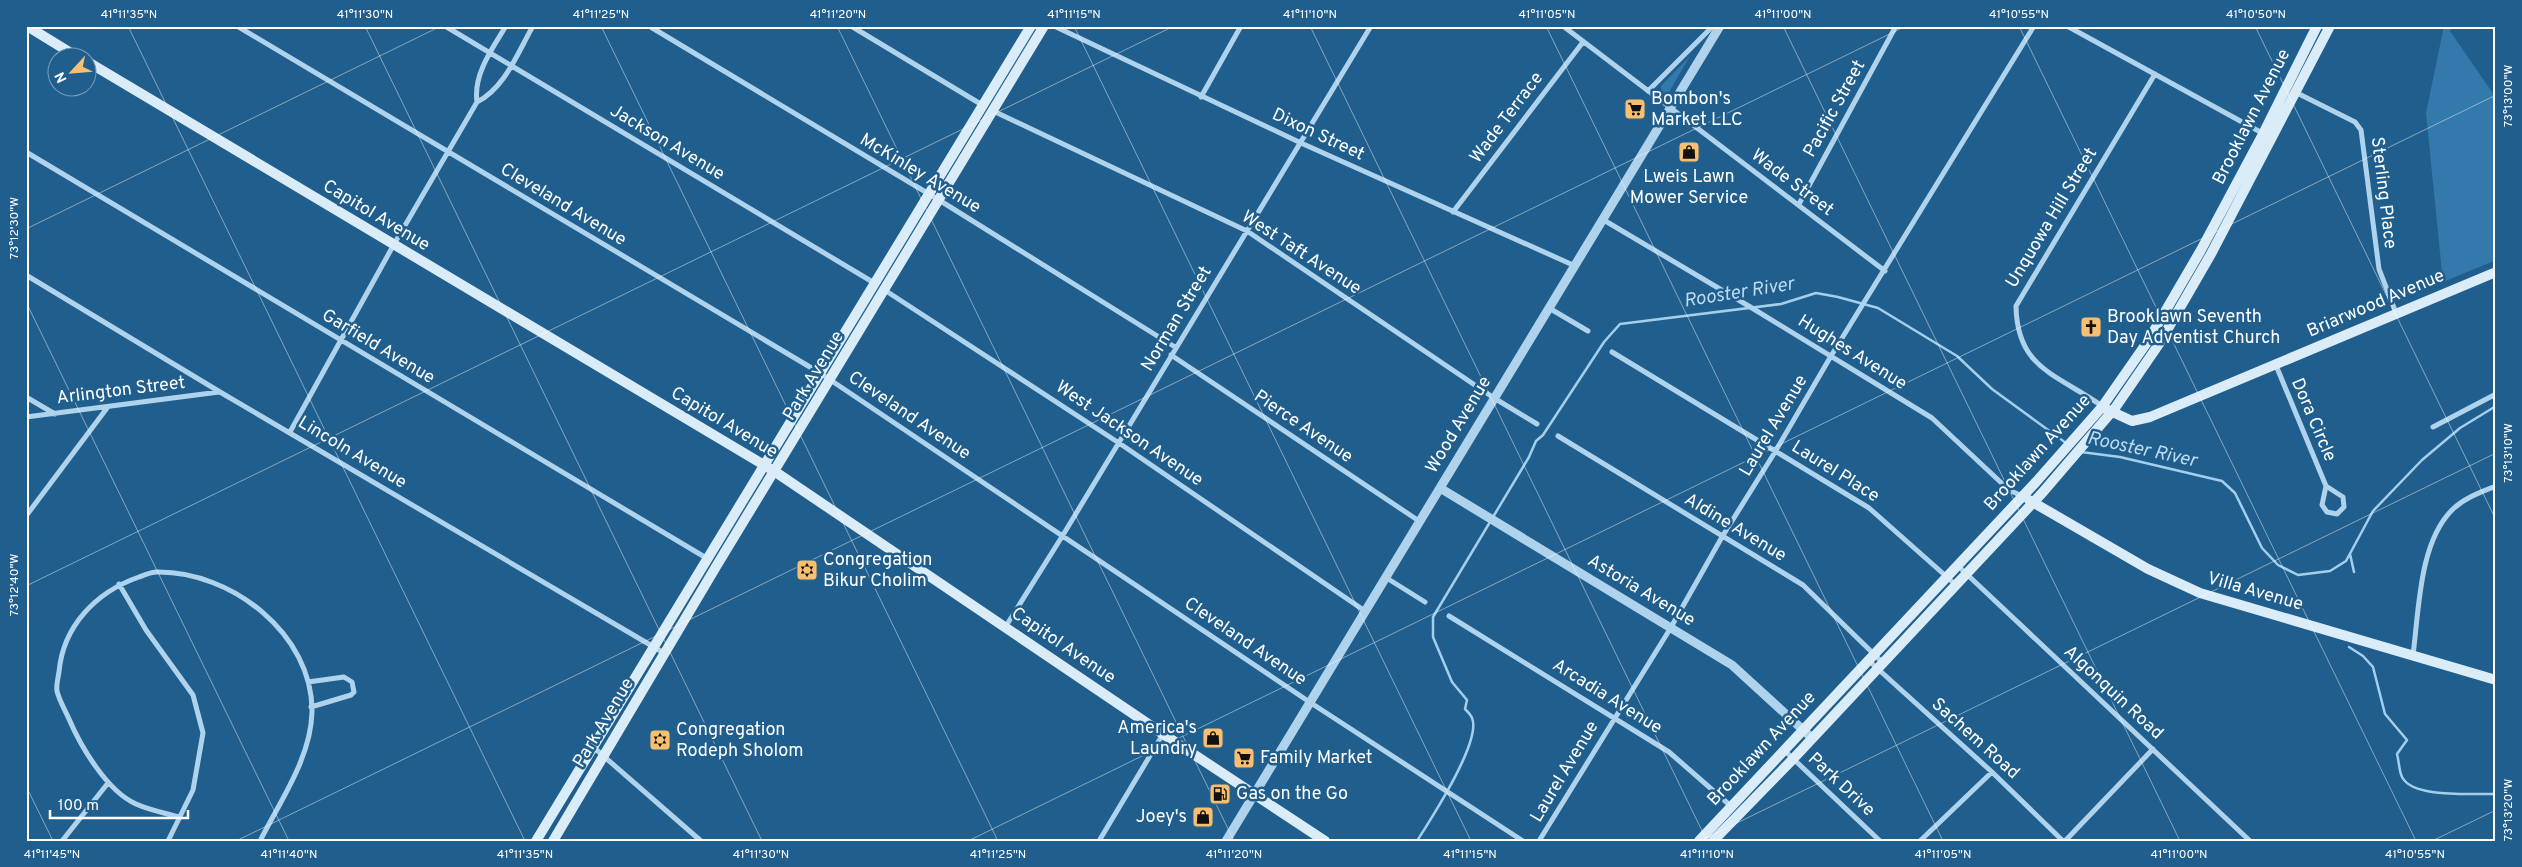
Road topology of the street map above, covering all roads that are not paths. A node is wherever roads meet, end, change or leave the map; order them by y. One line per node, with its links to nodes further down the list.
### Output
1 (27, 26): 22 (main road)
2 (237, 26): 38 (street, Cleveland Avenue)
3 (445, 26): 23 (street, Jackson Avenue)
4 (506, 26): 23 (street)
5 (533, 26): 24 (street)
6 (649, 26): 39 (street, McKinley Avenue)
7 (851, 26): 31 (street, West Taft Avenue)
8 (1031, 26): 31 (main road, Park Avenue)
9 (1044, 26): 33 (main road, Park Avenue)
10 (1054, 26): 29 (street, Dixon Street)
11 (1241, 26): 29 (street)
12 (1371, 26): 36 (street, Norman Street)
13 (1563, 26): 21 (street, Wade Street)
14 (1712, 26): 28 (street)
15 (1720, 26): 32 (street, Wood Avenue)
16 (1896, 26): 41 (street, Pacific Street)
17 (2034, 26): 47 (street, Laurel Avenue)
18 (2067, 26): 26 (street)
19 (2317, 26): 27 (main road, Brooklawn Avenue)
20 (2330, 26): 27 (main road, Brooklawn Avenue)
21 (1583, 42): 28 (street, Wade Street); 42 (street, Wade Terrace)
22 (63, 48)
23 (490, 53): 24 (street, Jackson Avenue); 30 (street)
24 (511, 65): 30 (street); 50 (street, Jackson Avenue)
25 (98, 68): 45 (main road, Capitol Avenue)
26 (2154, 74): 34 (street); 67 (street, Unquowa Hill Street)
27 (2292, 90): 34 (main road, Brooklawn Avenue); 35 (main road, Brooklawn Avenue); 52 (street, Sterling Place)
28 (1648, 91): 32 (street, Wade Street)
29 (1201, 96): 36 (street, Dixon Street)
30 (477, 102): 38 (street)
31 (982, 105): 33 (street, West Taft Avenue); 39 (main road, Park Avenue)
32 (1671, 109): 41 (street, Wade Street); 43 (street, Wood Avenue)
33 (992, 111): 40 (main road, Park Avenue); 44 (street, West Taft Avenue)
34 (2263, 134): 35 (street); 67 (main road, Brooklawn Avenue)
35 (2273, 139): 67 (main road, Brooklawn Avenue)
36 (1301, 142): 42 (street, Dixon Street); 44 (street, Norman Street)
37 (26, 152): 54 (street, Garfield Avenue)
38 (447, 153): 45 (street); 60 (street, Cleveland Avenue)
39 (929, 194): 40 (street, McKinley Avenue); 50 (main road, Park Avenue)
40 (939, 200): 50 (main road, Park Avenue); 55 (street, McKinley Avenue)
41 (1799, 204): 47 (street, Wade Street)
42 (1453, 212): 46 (street, Dixon Street)
43 (1602, 219): 46 (street, Wood Avenue); 58 (street, Hughes Avenue)
44 (1247, 231): 55 (street, Norman Street); 65 (street, West Taft Avenue)
45 (393, 246): 54 (street); 76 (main road, Capitol Avenue)
46 (1573, 265): 51 (street, Wood Avenue)
47 (1885, 271): 58 (street, Laurel Avenue)
48 (2496, 272): 52 (main road, Briarwood Avenue)
49 (26, 275): 62 (street, Lincoln Avenue)
50 (880, 287): 60 (main road, Park Avenue); 61 (main road, Park Avenue); 74 (street, West Jackson Avenue)
51 (1549, 308): 53 (street); 65 (street, Wood Avenue)
52 (2396, 313): 59 (main road, Briarwood Avenue)
53 (1588, 331)
54 (340, 340): 72 (street); 87 (street, Garfield Avenue)
55 (1175, 347): 57 (street, Norman Street)
56 (1612, 352): 75 (street, Laurel Place)
57 (1171, 355): 74 (street, Norman Street); 84 (street, Pierce Avenue)
58 (1831, 356): 75 (street, Laurel Avenue); 81 (street, Hughes Avenue)
59 (2275, 363): 67 (main road, Briarwood Avenue); 78 (street, Dora Circle)
60 (820, 372): 61 (street, Cleveland Avenue); 76 (main road, Park Avenue)
61 (831, 380): 77 (main road, Park Avenue); 85 (street, Cleveland Avenue)
62 (220, 392): 66 (street, Arlington Street); 72 (street, Lincoln Avenue)
63 (2496, 394): 71 (street)
64 (26, 397): 68 (street)
65 (1494, 398): 70 (street, West Taft Avenue); 80 (street, Wood Avenue)
66 (107, 408): 68 (street, Arlington Street); 83 (street)
67 (2107, 409): 81 (main road, Brooklawn Avenue); 82 (main road, Brooklawn Avenue)
68 (55, 414): 69 (street, Arlington Street)
69 (26, 417)
70 (1537, 424)
71 (2433, 427)
72 (290, 432): 100 (street, Lincoln Avenue)
73 (1558, 436): 86 (street, Aldine Avenue)
74 (1119, 443): 85 (street, Norman Street); 96 (street, West Jackson Avenue)
75 (1776, 452): 86 (street, Laurel Avenue); 91 (street, Laurel Place)
76 (763, 464): 77 (main road, Capitol Avenue); 87 (main road, Park Avenue)
77 (774, 471): 88 (main road, Park Avenue); 98 (main road, Capitol Avenue)
78 (2326, 486): 78 (street, Dora Circle)
79 (2496, 486): 102 (street)
80 (1440, 488): 84 (street, Wood Avenue); 99 (street, Astoria Avenue)
81 (2022, 496): 82 (main road, Villa Avenue); 89 (main road, Brooklawn Avenue)
82 (2033, 502): 90 (main road, Brooklawn Avenue); 102 (main road, Villa Avenue)
83 (26, 516)
84 (1419, 521): 92 (street, Wood Avenue)
85 (1063, 535): 98 (street, Norman Street); 107 (street, Cleveland Avenue)
86 (1722, 536): 99 (street, Laurel Avenue); 103 (street, Aldine Avenue)
87 (706, 558): 88 (street, Garfield Avenue); 100 (main road, Park Avenue)
88 (717, 565): 101 (main road, Park Avenue)
89 (1957, 565): 90 (street, Algonquin Road); 91 (main road, Brooklawn Avenue)
90 (1966, 574): 94 (main road, Brooklawn Avenue); 114 (street, Algonquin Road)
91 (1947, 576): 94 (street, Laurel Place); 103 (main road, Brooklawn Avenue)
92 (1385, 577): 95 (street); 96 (street, Wood Avenue)
93 (119, 584): 106 (street); 119 (street); 124 (street)
94 (1956, 585): 104 (main road, Brooklawn Avenue)
95 (1425, 602)
96 (1365, 610): 107 (street, Wood Avenue)
97 (1449, 616): 109 (street, Arcadia Avenue)
98 (1006, 626): 111 (main road, Capitol Avenue)
99 (1670, 629): 109 (street, Laurel Avenue); 110 (street, Astoria Avenue)
100 (654, 647): 101 (street, Lincoln Avenue); 113 (main road, Park Avenue)
101 (664, 653): 116 (main road, Park Avenue)
102 (2413, 654): 105 (main road, Villa Avenue)
103 (1871, 656): 104 (street, Sachem Road); 104 (street, Aldine Avenue); 110 (main road, Brooklawn Avenue)
104 (1881, 666): 112 (main road, Brooklawn Avenue); 118 (street, Sachem Road)
105 (2496, 680)
106 (308, 682): 108 (street); 108 (street)
107 (1311, 703): 120 (street, Wood Avenue); 136 (street, Cleveland Avenue)
108 (311, 707): 129 (street)
109 (1614, 718): 121 (street, Arcadia Avenue); 137 (street, Laurel Avenue)
110 (1803, 730): 112 (street, Astoria Avenue); 115 (main road, Brooklawn Avenue)
111 (1163, 734): 120 (main road, Capitol Avenue); 133 (street)
112 (1812, 738): 117 (main road, Brooklawn Avenue)
113 (592, 746): 116 (street); 122 (main road, Park Avenue)
114 (2154, 749): 140 (street); 141 (street, Algonquin Road)
115 (1784, 750): 117 (street, Park Drive); 121 (main road, Brooklawn Avenue)
116 (605, 755): 125 (main road, Park Avenue); 132 (street)
117 (1793, 759): 123 (main road, Brooklawn Avenue); 138 (street, Park Drive)
118 (1992, 772): 139 (street); 140 (street, Sachem Road)
119 (108, 783): 124 (street); 127 (street)
120 (1254, 794): 134 (street, Wood Avenue); 135 (main road, Capitol Avenue)
121 (1731, 806): 123 (street, Arcadia Avenue); 126 (main road, Brooklawn Avenue)
122 (554, 813): 125 (main road); 130 (main road, Park Avenue)
123 (1740, 814): 126 (main road, Brooklawn Avenue)
124 (179, 817): 128 (street)
125 (564, 820): 131 (main road, Park Avenue)
126 (1706, 839)
127 (62, 841)
128 (168, 841)
129 (260, 841)
130 (536, 841)
131 (553, 841)
132 (701, 841)
133 (1099, 841)
134 (1226, 841)
135 (1325, 841)
136 (1524, 841)
137 (1539, 841)
138 (1880, 841)
139 (1920, 841)
140 (2064, 841)
141 (2250, 841)

